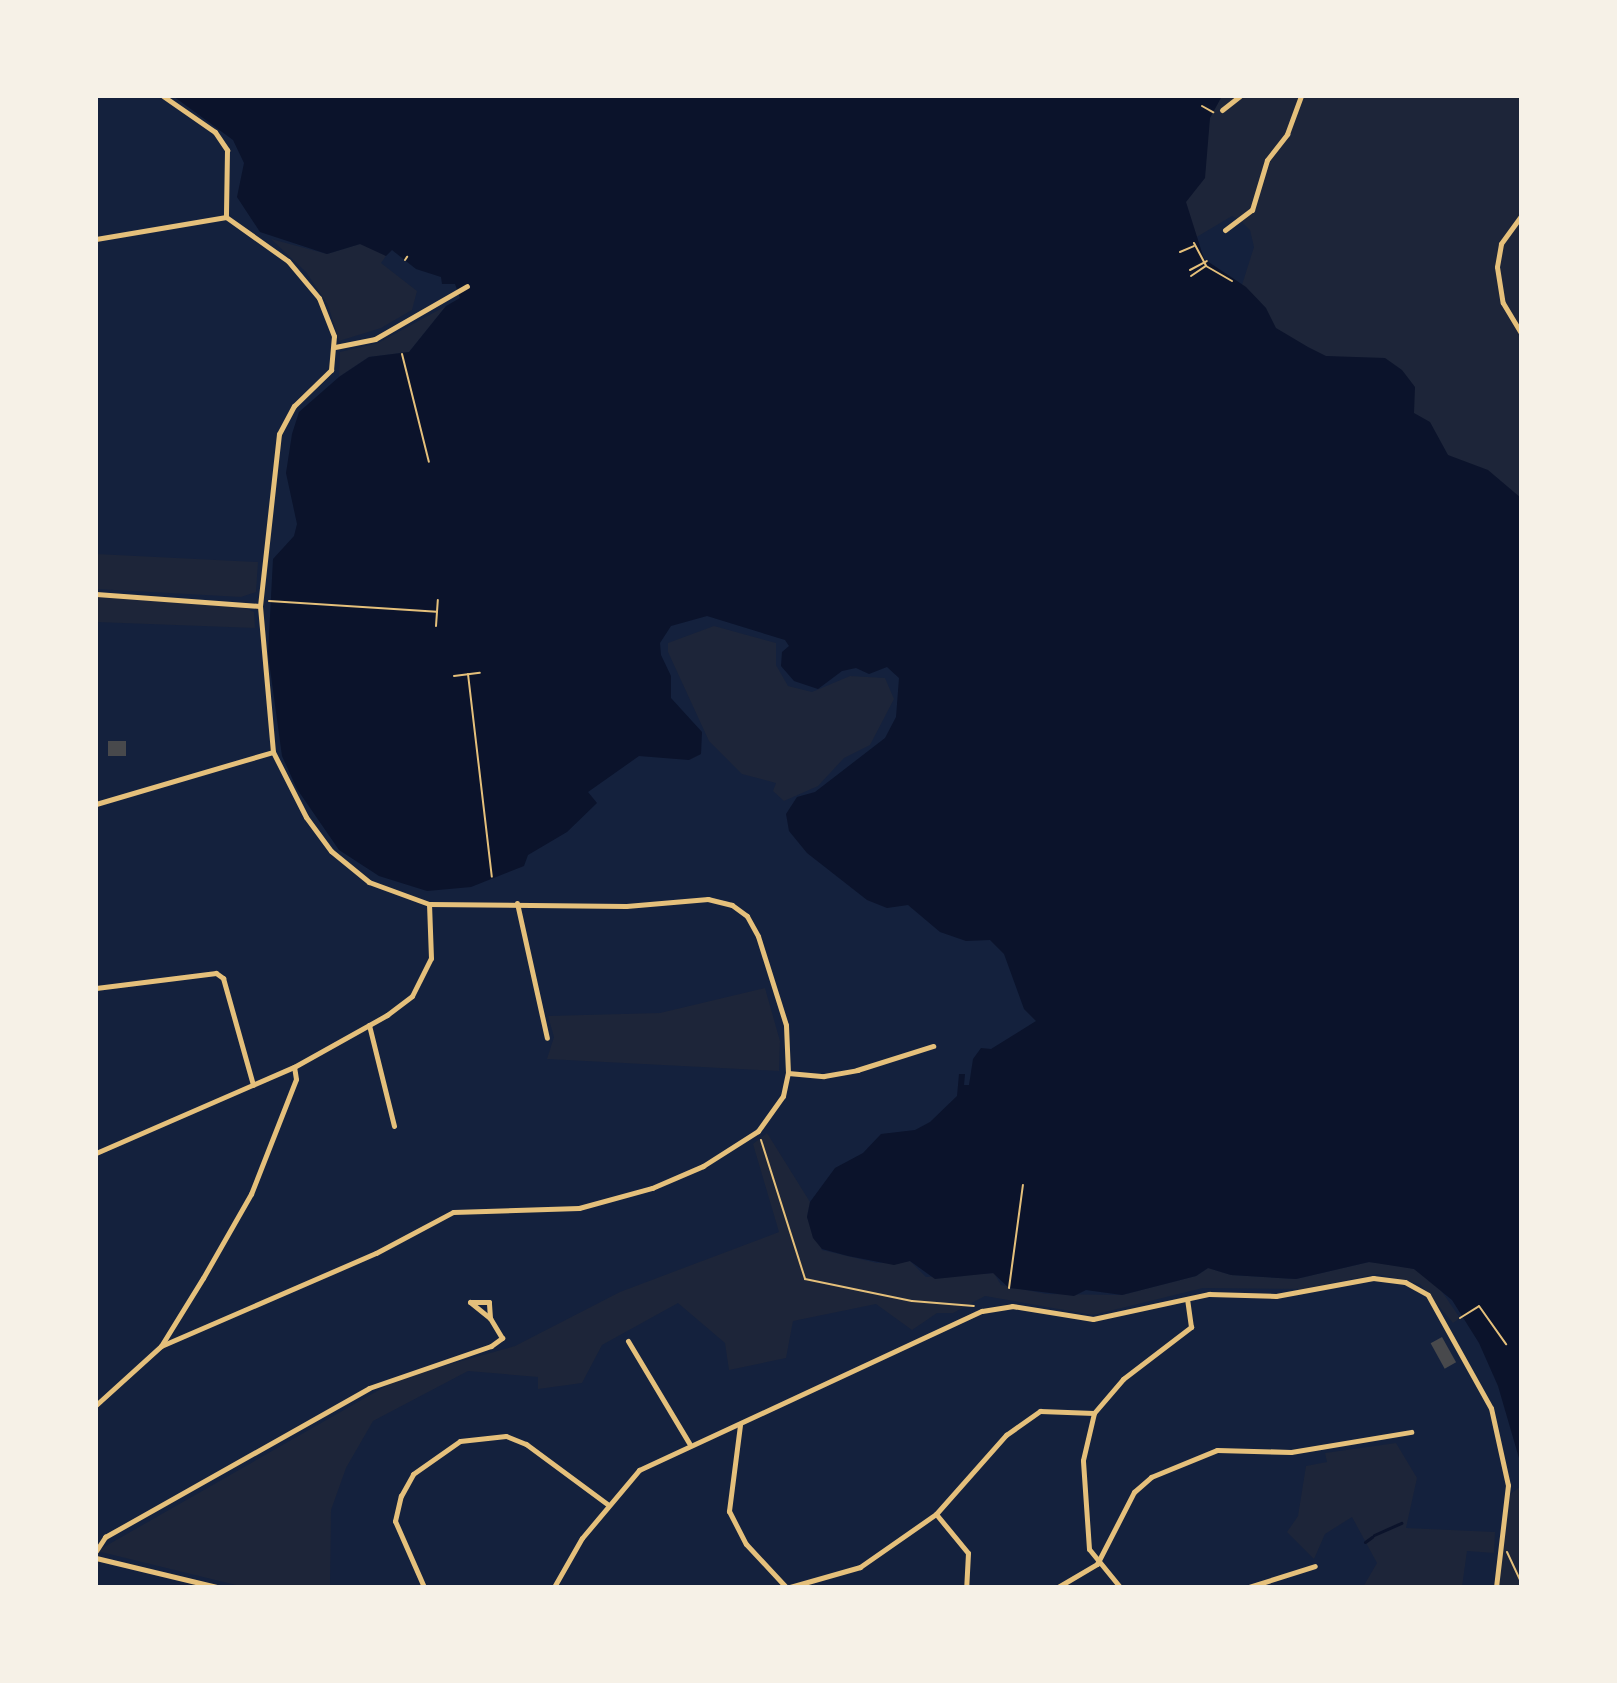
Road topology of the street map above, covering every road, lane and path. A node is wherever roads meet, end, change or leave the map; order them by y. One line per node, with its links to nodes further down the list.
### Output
1 (163, 96): 8 (street)
2 (1240, 96): 5 (street)
3 (1301, 96): 9 (street)
4 (1202, 106): 6 (path)
5 (1222, 110)
6 (1213, 112)
7 (1521, 216): 18 (street)
8 (226, 217): 10 (street); 19 (street)
9 (1225, 230)
10 (96, 239)
11 (1180, 252): 13 (path)
12 (1207, 261): 14 (path)
13 (1206, 266): 15 (path); 16 (path)
14 (1190, 270)
15 (1191, 276)
16 (1232, 281)
17 (467, 286): 19 (street)
18 (1521, 333)
19 (335, 347): 25 (street)
20 (402, 354): 21 (path)
21 (429, 462)
22 (96, 594): 25 (street)
23 (438, 600): 26 (path)
24 (269, 601): 26 (path)
25 (260, 606): 31 (street)
26 (437, 612): 27 (path)
27 (436, 626)
28 (480, 673): 29 (path)
29 (468, 674): 30 (path); 33 (path)
30 (454, 676)
31 (273, 752): 32 (street); 35 (street)
32 (96, 804)
33 (492, 877)
34 (517, 903): 35 (street); 38 (street); 41 (street)
35 (429, 904): 37 (street)
36 (96, 988): 42 (street)
37 (369, 1025): 40 (street); 43 (street)
38 (547, 1038)
39 (933, 1046): 41 (street)
40 (294, 1067): 42 (street); 54 (street)
41 (788, 1073): 44 (street)
42 (253, 1085): 45 (street)
43 (394, 1126)
44 (758, 1131): 49 (path); 54 (street)
45 (96, 1153)
46 (1023, 1185): 47 (path)
47 (1009, 1288)
48 (1187, 1300): 49 (street); 56 (street); 76 (street)
49 (980, 1309): 57 (street)
50 (490, 1318): 63 (street)
51 (1460, 1318): 53 (path)
52 (628, 1341): 59 (street)
53 (1506, 1344)
54 (161, 1346): 55 (street)
55 (96, 1405)
56 (1094, 1413): 61 (street); 65 (street)
57 (740, 1424): 59 (street); 71 (street)
58 (1411, 1432): 65 (street)
59 (689, 1443): 60 (street)
60 (607, 1504): 69 (street); 70 (street)
61 (936, 1514): 71 (street); 72 (street)
62 (1507, 1550): 67 (path)
63 (96, 1551)
64 (96, 1558): 68 (street)
65 (1097, 1564): 73 (street); 74 (street)
66 (1315, 1566): 75 (street)
67 (1521, 1582)
68 (217, 1587)
69 (424, 1587)
70 (554, 1587)
71 (788, 1587)
72 (966, 1587)
73 (1058, 1587)
74 (1120, 1587)
75 (1249, 1587)
76 (1496, 1587)

